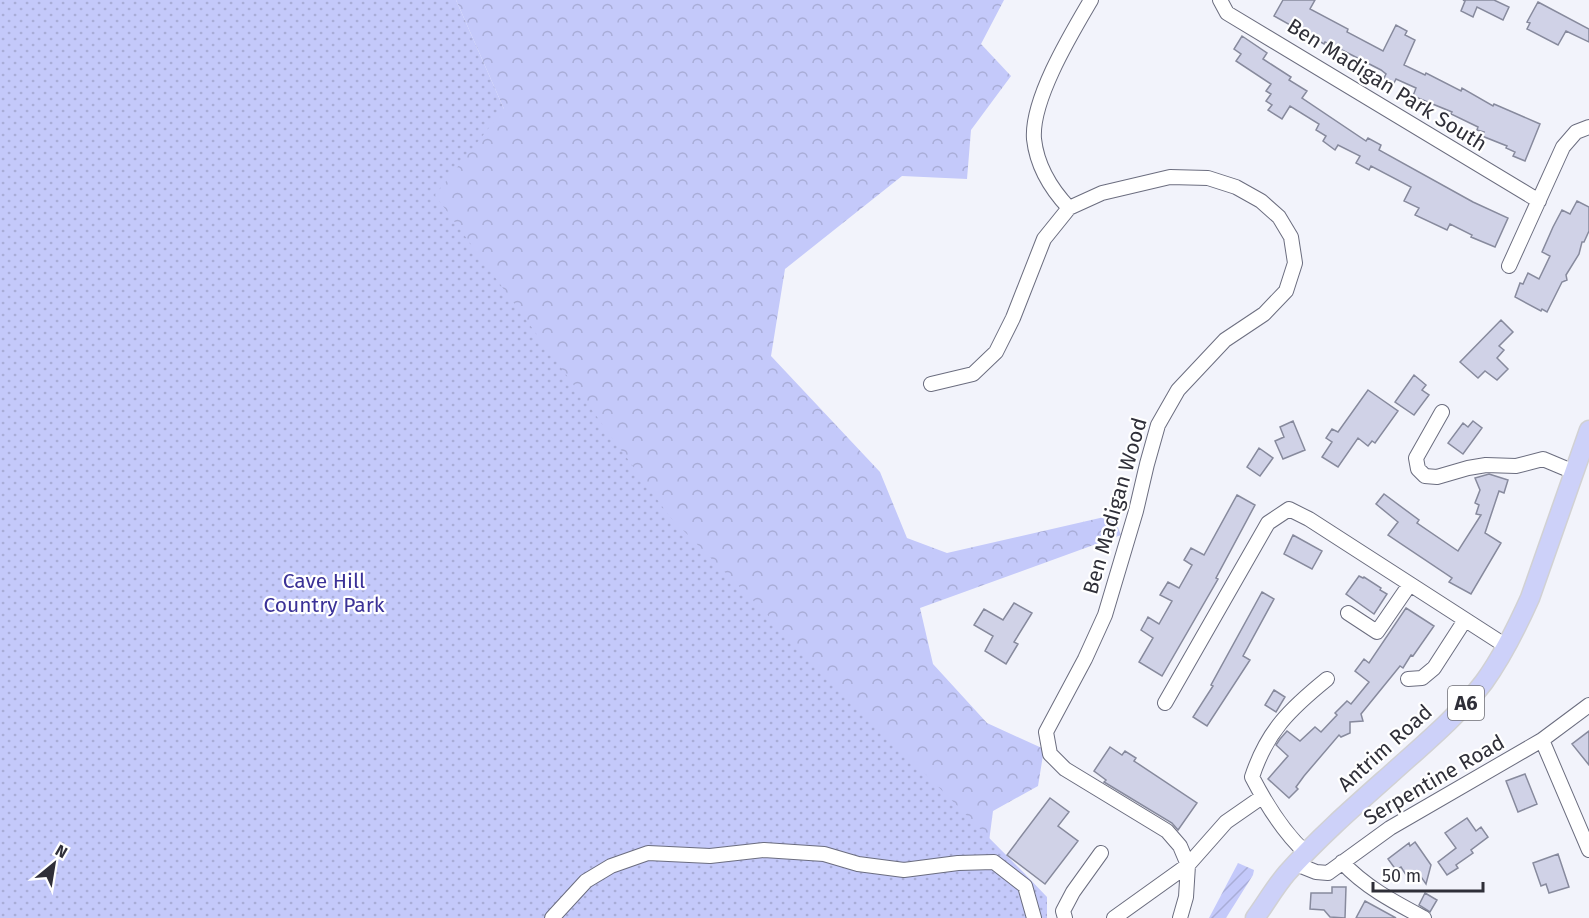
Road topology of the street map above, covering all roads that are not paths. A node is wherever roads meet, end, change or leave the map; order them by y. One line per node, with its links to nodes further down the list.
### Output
1 (1091, 0): 5 (street)
2 (1220, 0): 4 (street, Ben Madigan Park South)
3 (1589, 127): 4 (street)
4 (1539, 201): 6 (street)
5 (1069, 208): 7 (street, Ben Madigan Wood); 25 (street, Ben Madigan Wood)
6 (1509, 266)
7 (931, 384)
8 (1442, 411): 10 (street)
9 (1589, 430): 10 (main road, Antrim Road / A6)
10 (1574, 472): 14 (main road, Antrim Road / A6)
11 (1410, 584): 12 (street); 13 (street); 17 (street)
12 (1348, 613)
13 (1465, 620): 14 (street); 16 (street)
14 (1506, 646): 23 (main road, Antrim Road / A6)
15 (1327, 679): 20 (street)
16 (1408, 679)
17 (1165, 703)
18 (1589, 705): 19 (street, Serpentine Road)
19 (1542, 740): 21 (street); 24 (street, Serpentine Road)
20 (1262, 797): 23 (street); 25 (street)
21 (1589, 850)
22 (1101, 853): 28 (street)
23 (1301, 859): 24 (street, Serpentine Road); 31 (main road, Antrim Road / A6)
24 (1342, 862): 32 (street)
25 (1188, 865): 29 (street); 30 (street)
26 (552, 918): 27 (street)
27 (1034, 918)
28 (1065, 918)
29 (1114, 918)
30 (1180, 918)
31 (1255, 918)
32 (1424, 918)

